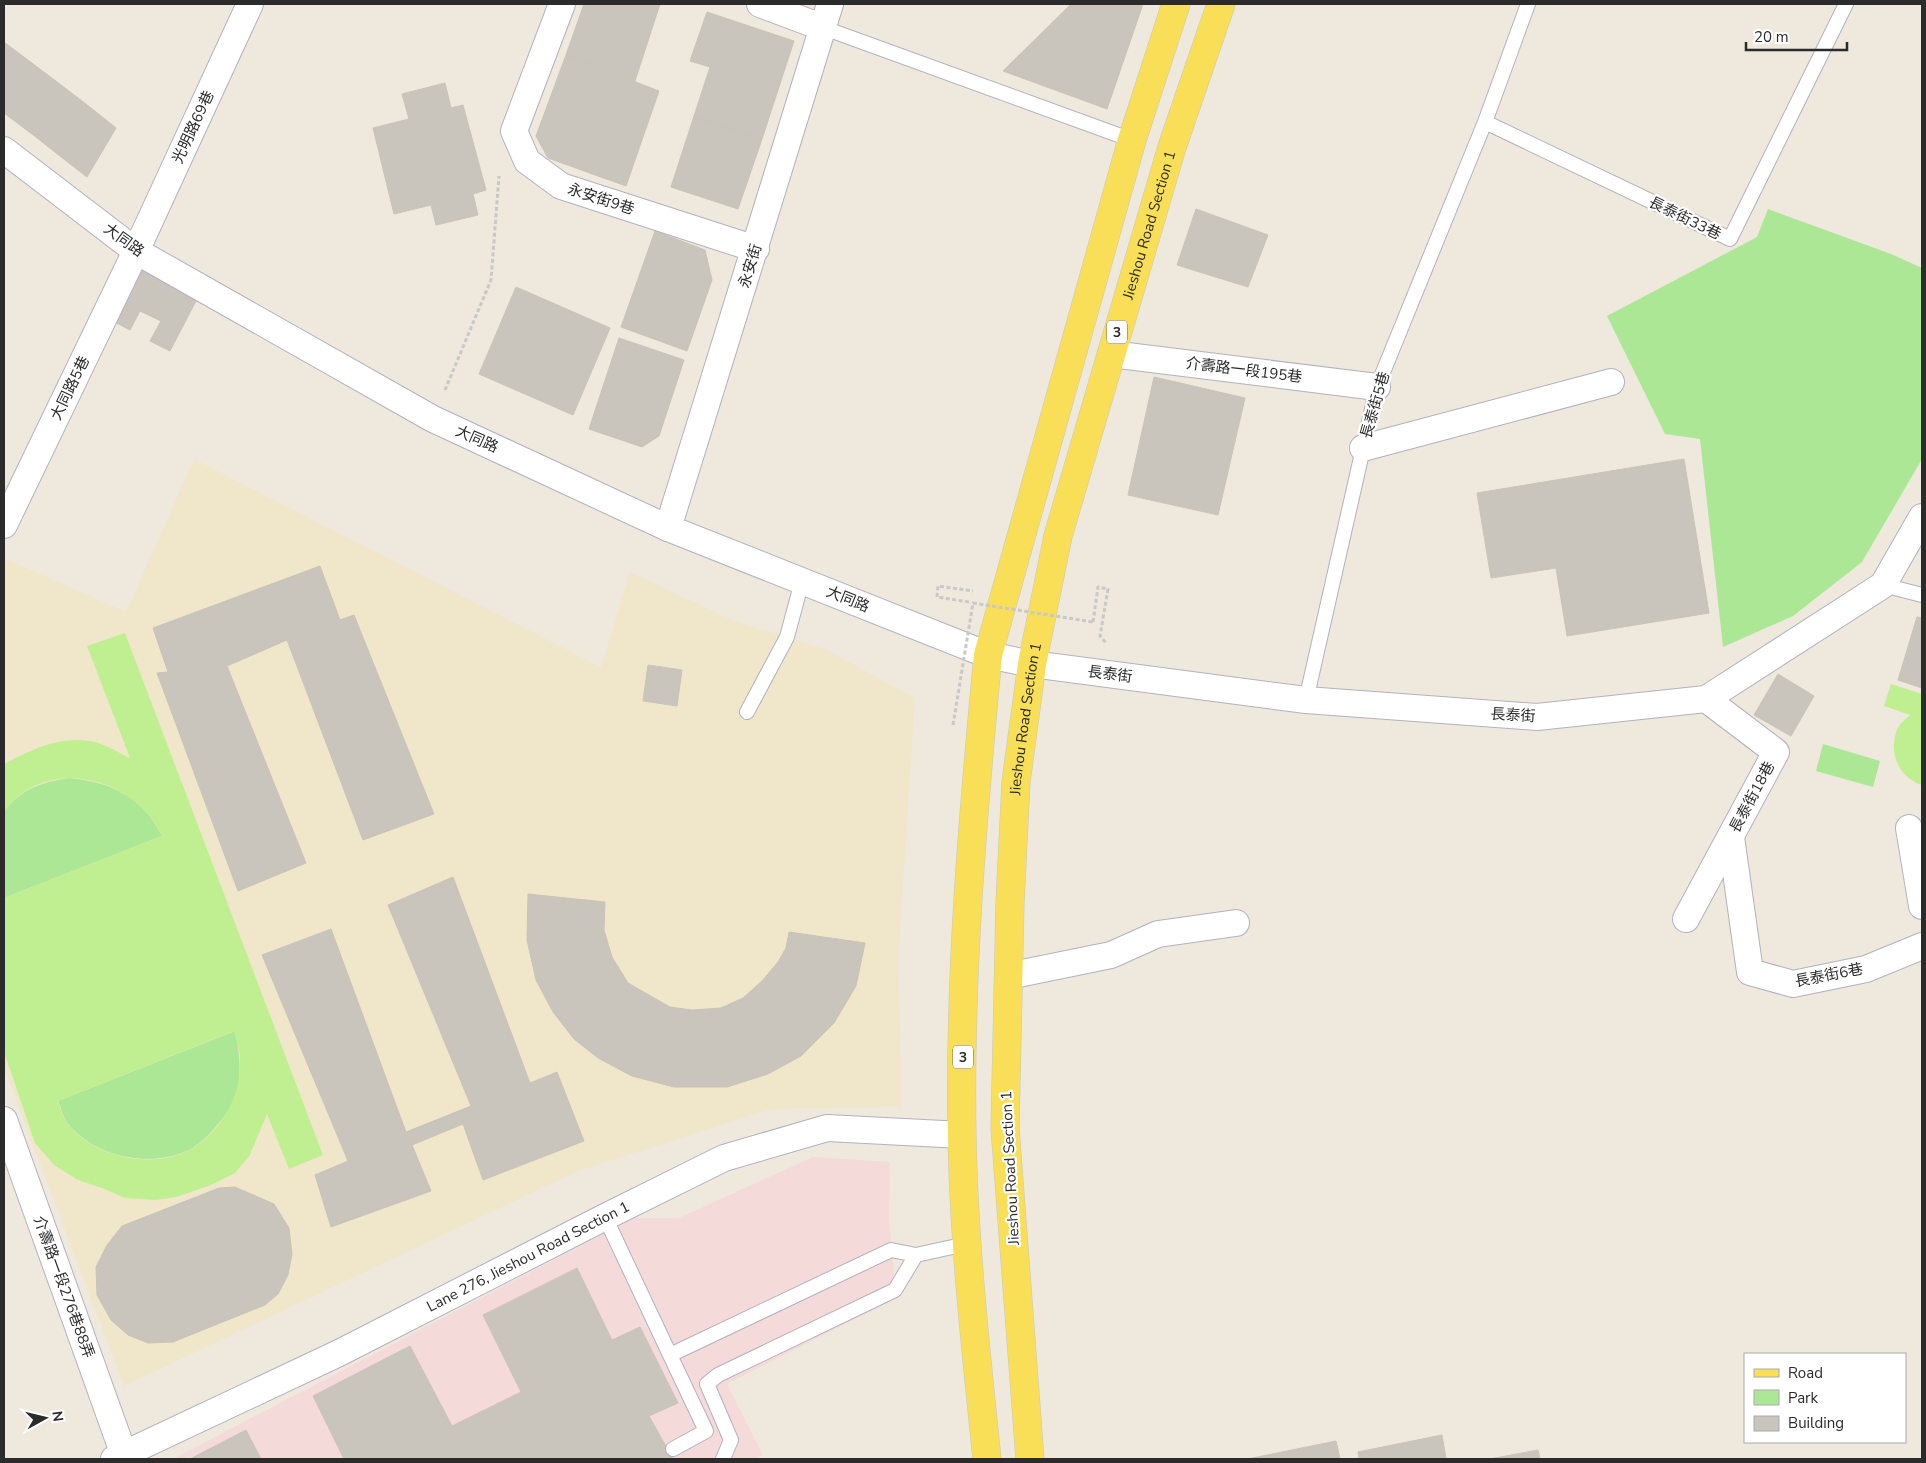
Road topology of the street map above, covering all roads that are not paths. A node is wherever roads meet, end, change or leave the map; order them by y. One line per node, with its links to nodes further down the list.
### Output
1 (250, 4): 13 (street, 光明路69巷)
2 (562, 4): 12 (street, 永安街9巷)
3 (760, 4): 8 (street)
4 (1176, 4): 10 (main road, 3)
5 (1221, 4): 14 (main road, Jieshou Road Section 1 / 3)
6 (1528, 4): 9 (lane, 長泰街5巷)
7 (1846, 4): 9 (lane, 長泰街33巷)
8 (827, 16): 10 (lane); 12 (street, 永安街)
9 (1485, 122): 16 (lane, 長泰街5巷)
10 (1132, 140): 24 (main road, 3)
11 (4, 150): 13 (street, 大同路)
12 (756, 248): 20 (street, 永安街)
13 (136, 251): 19 (street, 大同路5巷); 20 (street, 大同路)
14 (1111, 354): 16 (street, 介壽路一段195巷); 25 (main road, Jieshou Road Section 1 / 3)
15 (1611, 382): 17 (street)
16 (1377, 387): 17 (lane, 長泰街5巷)
17 (1363, 448): 27 (lane, 長泰街5巷)
18 (1922, 517): 22 (street, 長泰街)
19 (4, 522)
20 (668, 528): 21 (street, 大同路)
21 (802, 581): 24 (street, 大同路); 28 (lane)
22 (1883, 585): 23 (lane); 26 (street, 長泰街)
23 (1922, 595)
24 (988, 655): 25 (street, 大同路); 37 (main road, 3)
25 (1032, 664): 27 (street, 長泰街); 35 (main road, Jieshou Road Section 1 / 3)
26 (1706, 699): 27 (street, 長泰街); 30 (street, 長泰街18巷)
27 (1306, 700)
28 (747, 712)
29 (1909, 828): 31 (street)
30 (1731, 837): 32 (street, 長泰街18巷); 34 (street, 長泰街6巷)
31 (1922, 906)
32 (1686, 919)
33 (1236, 923): 35 (street)
34 (1922, 946)
35 (1008, 976): 46 (main road, Jieshou Road Section 1 / 3)
36 (4, 1120): 43 (street, 介壽路一段276巷88弄)
37 (962, 1135): 38 (street, Lane 276, Jieshou Road Section 1); 39 (main road, 3)
38 (605, 1217): 41 (lane); 43 (street, Lane 276, Jieshou Road Section 1)
39 (966, 1244): 40 (lane); 45 (main road, 3)
40 (916, 1254): 41 (lane); 44 (lane)
41 (670, 1355): 42 (lane)
42 (673, 1449)
43 (119, 1457)
44 (723, 1459)
45 (987, 1459)
46 (1030, 1459)

